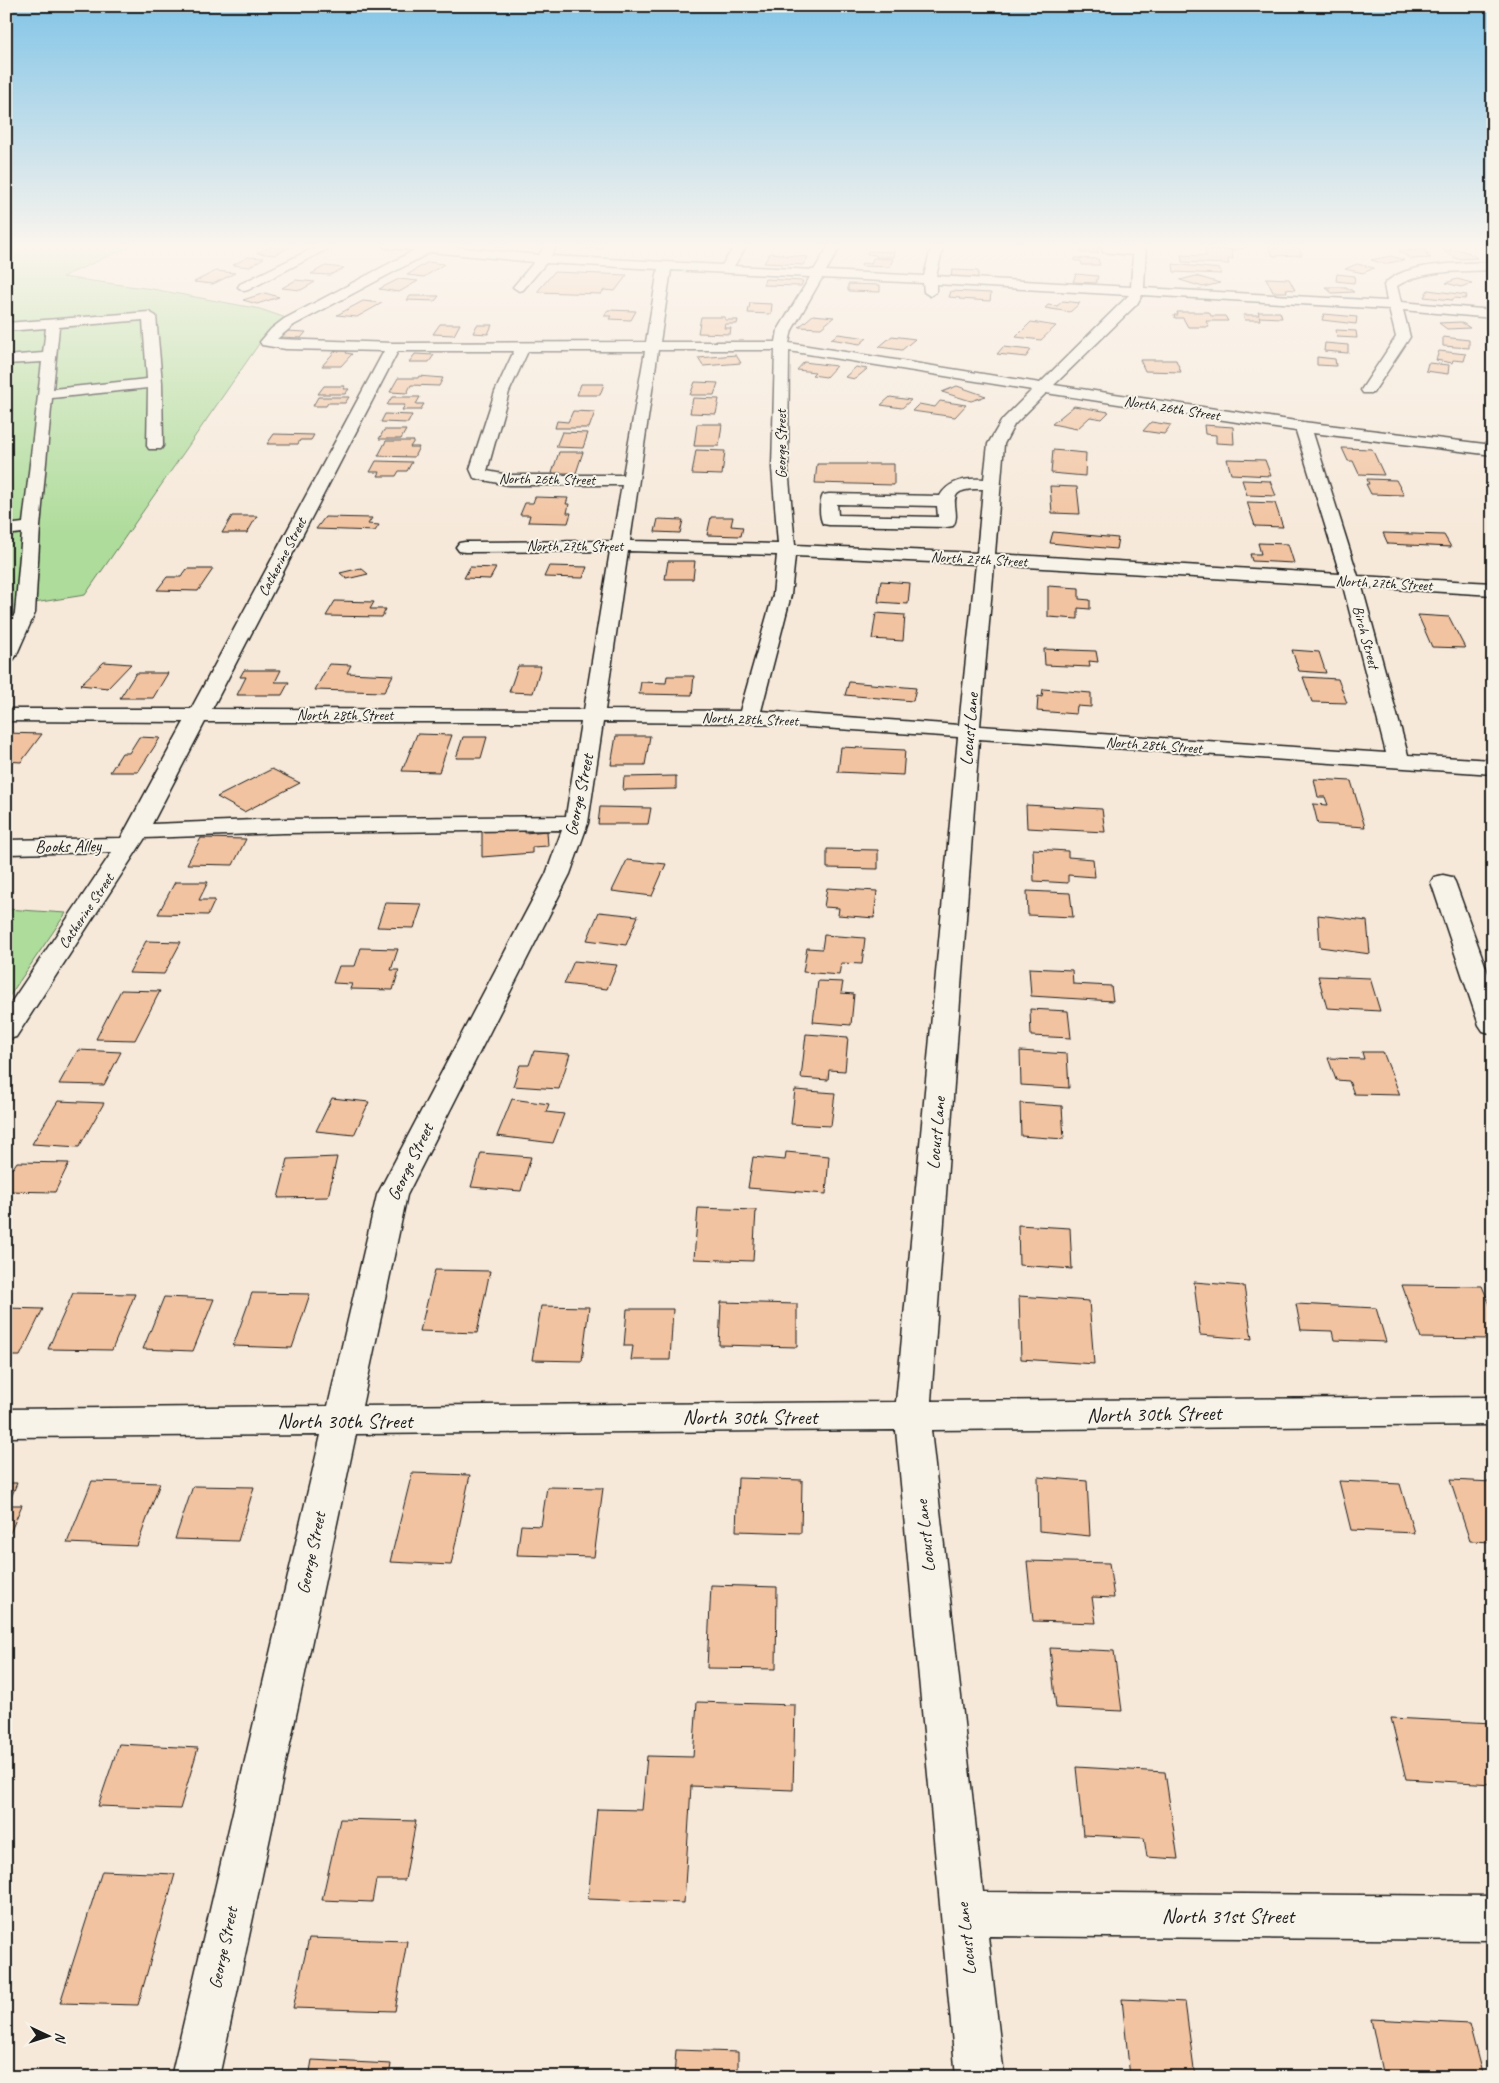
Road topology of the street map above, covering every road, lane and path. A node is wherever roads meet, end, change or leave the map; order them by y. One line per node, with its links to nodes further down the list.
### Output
1 (51, 341): 12 (street)
2 (151, 341): 14 (street)
3 (268, 341): 11 (street)
4 (653, 341): 8 (street, George Street)
5 (783, 341): 10 (street, George Street)
6 (1092, 341): 15 (street, Locust Lane)
7 (1400, 341): 16 (street)
8 (652, 345): 9 (street, North 26th Street); 10 (street, North 26th Street); 21 (street, George Street)
9 (523, 346): 11 (street, North 26th Street); 21 (street, North 26th Street)
10 (782, 346): 15 (street, North 26th Street); 28 (street, George Street)
11 (393, 347): 33 (street, Catherine Street)
12 (50, 357): 13 (street); 17 (street)
13 (6, 360)
14 (155, 383): 17 (street); 19 (street)
15 (1045, 388): 18 (street, North 26th Street); 22 (street, Locust Lane)
16 (1368, 390)
17 (46, 394): 24 (street)
18 (1303, 427): 20 (street, North 26th Street); 30 (street, Birch Street)
19 (155, 446)
20 (1493, 450)
21 (630, 480): 26 (street, George Street)
22 (992, 485): 23 (street); 29 (street, Locust Lane)
23 (946, 502): 23 (street)
24 (31, 527): 25 (street); 32 (street)
25 (6, 530)
26 (620, 546): 27 (street, North 27th Street); 28 (street, North 27th Street); 35 (street, George Street)
27 (465, 547)
28 (787, 550): 29 (street, North 27th Street); 36 (street, George Street)
29 (986, 559): 30 (street, North 27th Street); 37 (street, Locust Lane)
30 (1352, 581): 31 (street, North 27th Street); 38 (street, Birch Street)
31 (1493, 589)
32 (6, 656)
33 (198, 715): 34 (street, North 28th Street); 35 (street, North 28th Street); 41 (street, Catherine Street)
34 (6, 716)
35 (594, 716): 36 (street, North 28th Street); 40 (street, George Street)
36 (750, 718): 37 (street, North 28th Street)
37 (969, 732): 38 (street, North 28th Street); 47 (street, Locust Lane)
38 (1399, 761): 39 (street, North 28th Street)
39 (1493, 768)
40 (576, 823): 41 (street, Books Alley); 48 (street, George Street)
41 (134, 838): 42 (street, Books Alley); 45 (street, Catherine Street)
42 (6, 847)
43 (1443, 882): 44 (street)
44 (1493, 1025)
45 (6, 1031)
46 (1493, 1410): 47 (street, North 30th Street)
47 (912, 1416): 48 (street, North 30th Street); 50 (street, Locust Lane)
48 (340, 1421): 49 (street, North 30th Street); 52 (street, George Street)
49 (6, 1423)
50 (963, 1914): 51 (street, North 31st Street); 53 (street, Locust Lane)
51 (1493, 1918)
52 (195, 2077)
53 (980, 2077)

